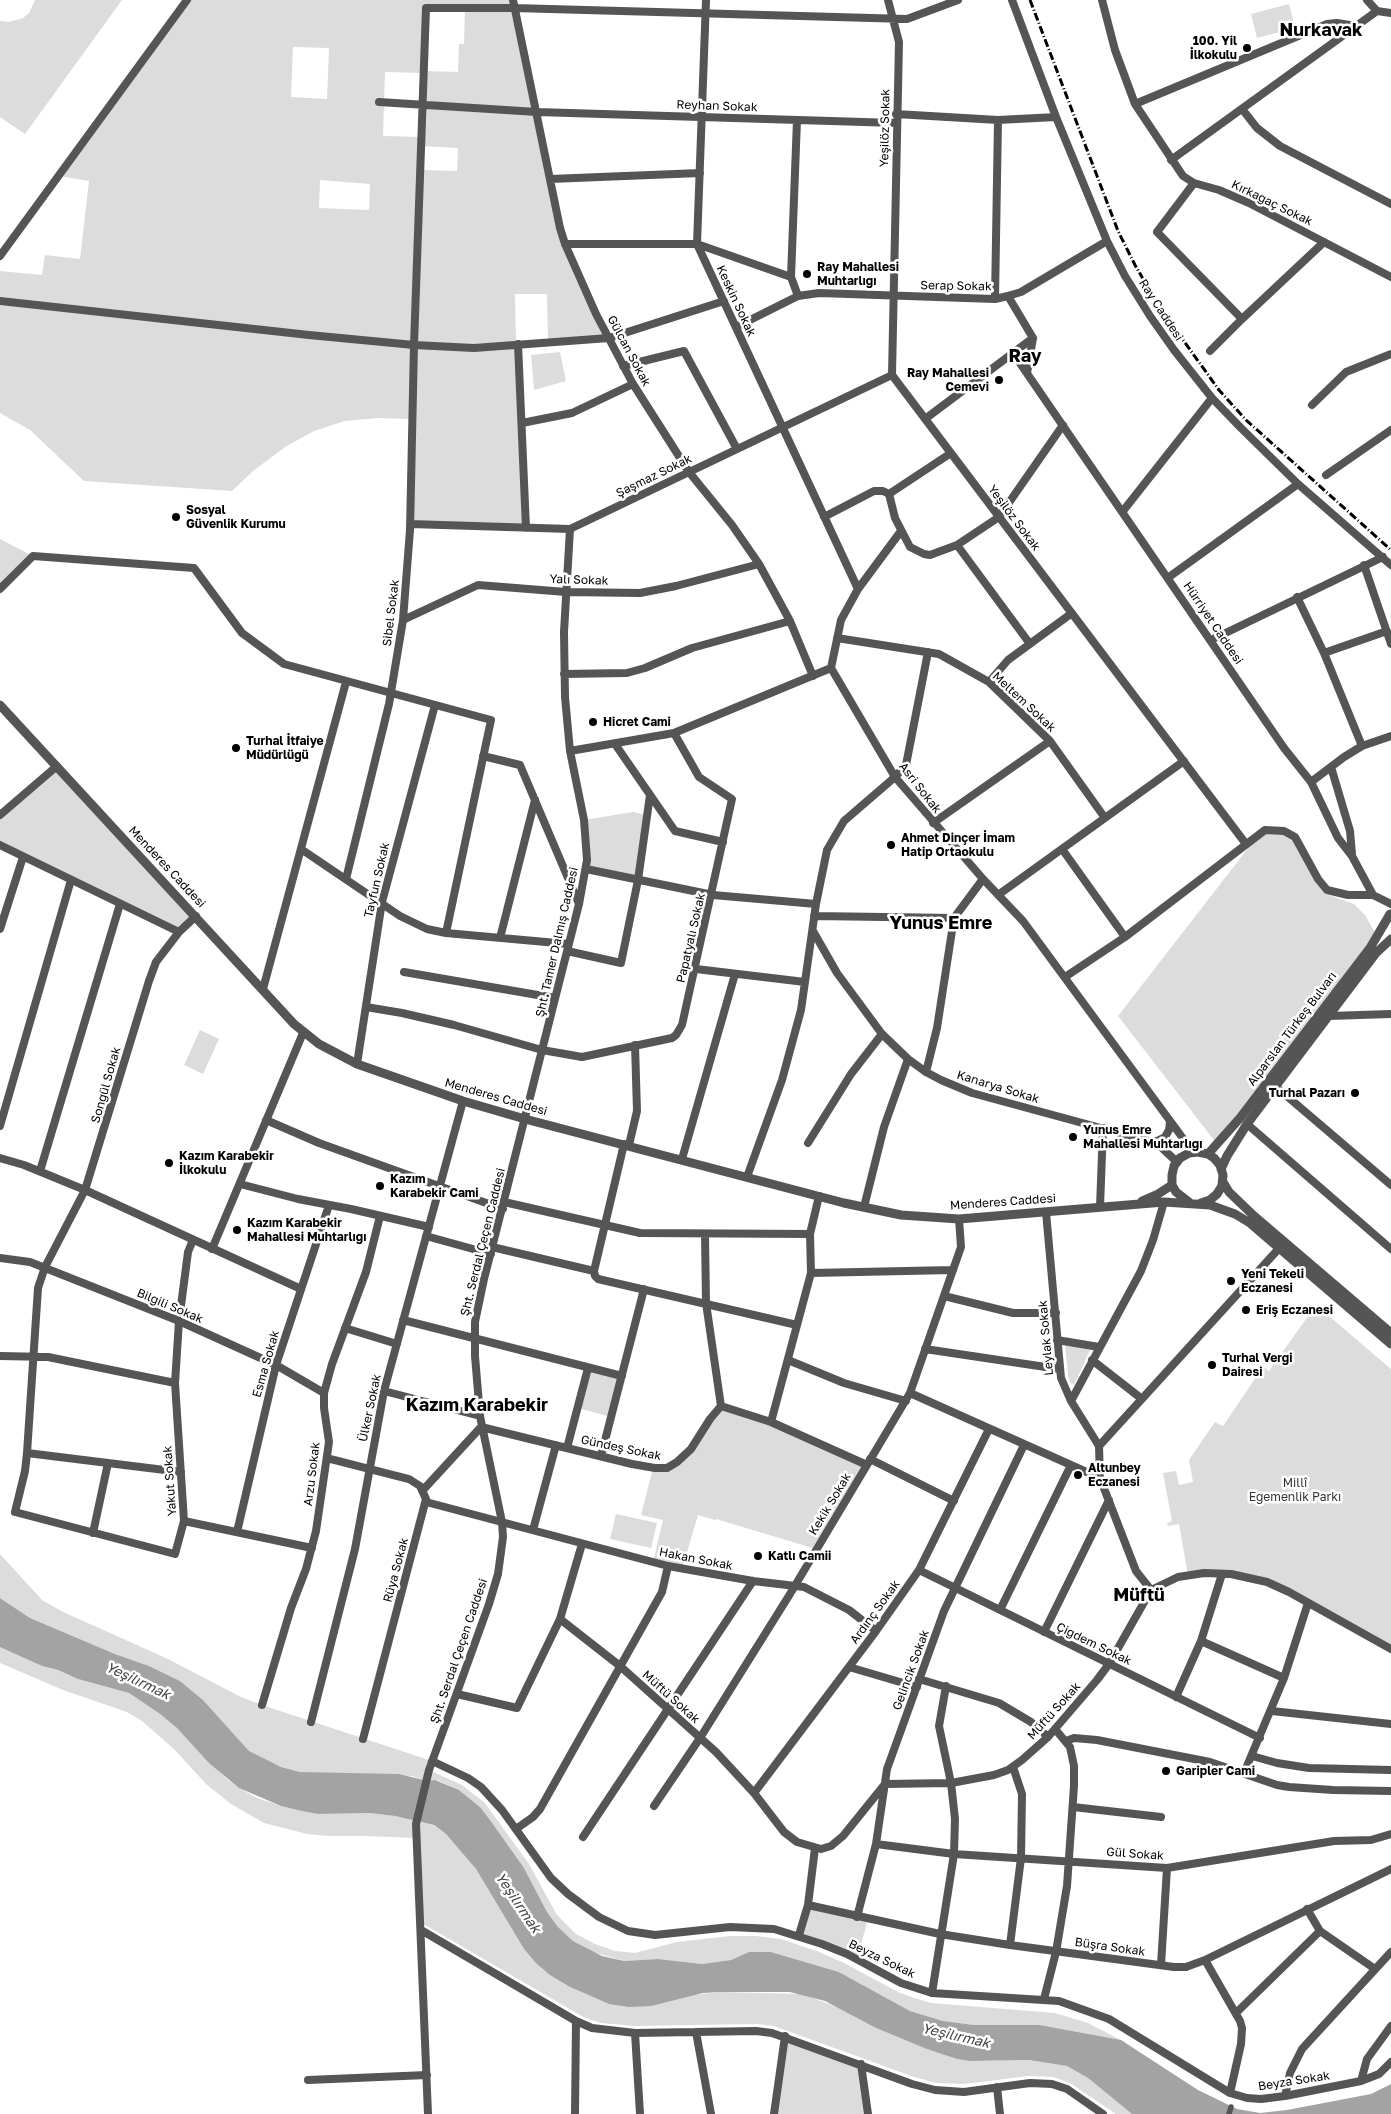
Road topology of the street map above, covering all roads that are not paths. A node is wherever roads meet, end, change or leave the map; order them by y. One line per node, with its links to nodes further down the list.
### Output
1 (187, 0): 33 (street)
2 (706, 0): 10 (street, Keskin Sokak)
3 (888, 0): 12 (street, Yeşilöz Sokak)
4 (958, 0): 12 (street)
5 (1012, 0): 20 (street, Ray Caddesi)
6 (1102, 0): 15 (street, Kırkağaç Sokak)
7 (1367, 0): 9 (street)
8 (514, 4): 10 (street); 16 (street, Sibel Sokak); 18 (street, Gülcan Sokak)
9 (1377, 11): 11 (street); 13 (street)
10 (706, 13): 12 (street); 19 (street, Keskin Sokak)
11 (1391, 13)
12 (893, 19): 21 (street, Yeşilöz Sokak)
13 (1356, 26): 15 (street); 17 (street)
14 (378, 102): 16 (street, Reyhan Sokak)
15 (1135, 104): 24 (street, Kırkağaç Sokak)
16 (423, 105): 18 (street, Reyhan Sokak); 47 (street, Sibel Sokak)
17 (1242, 109): 24 (street); 28 (street)
18 (537, 112): 19 (street, Reyhan Sokak); 26 (street, Gülcan Sokak)
19 (702, 117): 22 (street, Reyhan Sokak); 25 (street, Keskin Sokak)
20 (1056, 117): 23 (street, Reyhan Sokak); 29 (street, Ray Caddesi)
21 (896, 118): 22 (street, Reyhan Sokak); 23 (street, Reyhan Sokak); 37 (street, Yeşilöz Sokak)
22 (798, 120): 34 (street)
23 (998, 120): 39 (street)
24 (1171, 160): 27 (street, Kırkağaç Sokak)
25 (700, 173): 26 (street); 32 (street, Keskin Sokak)
26 (550, 178): 31 (street, Gülcan Sokak)
27 (1194, 183): 30 (street, Kırkağaç Sokak); 42 (street)
28 (1391, 204)
29 (1107, 240): 38 (street, Serap Sokak); 55 (street, Ray Caddesi)
30 (1324, 242): 35 (street, Kırkağaç Sokak); 42 (street)
31 (566, 244): 32 (street); 44 (street, Gülcan Sokak)
32 (697, 244): 34 (street); 41 (street, Keskin Sokak)
33 (0, 256)
34 (791, 277): 36 (street)
35 (1391, 277)
36 (798, 296): 37 (street, Serap Sokak); 43 (street, Serap Sokak)
37 (893, 296): 39 (street, Serap Sokak); 53 (street, Yeşilöz Sokak)
38 (1008, 296): 39 (street, Serap Sokak); 45 (street)
39 (995, 299)
40 (0, 301): 47 (street)
41 (724, 301): 43 (street, Keskin Sokak); 44 (street)
42 (1242, 319): 48 (street)
43 (736, 327): 60 (street, Keskin Sokak)
44 (609, 338): 46 (street); 51 (street, Gülcan Sokak)
45 (1033, 338): 49 (street); 52 (street)
46 (518, 344): 47 (street); 58 (street)
47 (414, 345): 71 (street, Sibel Sokak)
48 (1210, 351)
49 (1013, 353): 52 (street, Hürriyet Caddesi); 57 (street)
50 (1391, 354): 56 (street)
51 (623, 366): 54 (street, Gülcan Sokak); 62 (street)
52 (1027, 373): 59 (street, Hürriyet Caddesi)
53 (892, 375): 57 (street, Yeşilöz Sokak); 60 (street, Şaşmaz Sokak)
54 (632, 384): 58 (street); 64 (street, Gülcan Sokak)
55 (1212, 398): 66 (street, Ray Caddesi); 68 (street)
56 (1312, 405)
57 (925, 419): 63 (street, Yeşilöz Sokak)
58 (522, 423): 72 (street)
59 (1063, 425): 68 (street, Hürriyet Caddesi); 69 (street)
60 (782, 427): 62 (street, Şaşmaz Sokak); 70 (street, Keskin Sokak)
61 (1391, 430): 65 (street)
62 (736, 449): 64 (street, Şaşmaz Sokak)
63 (951, 453): 67 (street); 69 (street, Yeşilöz Sokak)
64 (689, 472): 73 (street, Şaşmaz Sokak); 77 (street, Gülcan Sokak)
65 (1326, 475)
66 (1298, 484): 76 (street, Ray Caddesi); 80 (street)
67 (890, 494): 70 (street); 74 (street)
68 (1123, 512): 80 (street, Hürriyet Caddesi)
69 (999, 516): 75 (street); 85 (street, Yeşilöz Sokak)
70 (824, 517): 82 (street, Keskin Sokak)
71 (410, 524): 72 (street, Şaşmaz Sokak); 86 (street, Sibel Sokak)
72 (526, 528): 73 (street, Şaşmaz Sokak)
73 (570, 529): 83 (street, Şht. Tamer Dalmış Caddesi)
74 (901, 531): 75 (street); 82 (street)
75 (957, 545): 91 (street)
76 (1383, 557): 78 (street); 79 (street, Ray Caddesi)
77 (759, 564): 83 (street, Yalı Sokak); 87 (street, Gülcan Sokak)
78 (1364, 565): 84 (street); 88 (street)
79 (1391, 565)
80 (1169, 577): 90 (street, Hürriyet Caddesi)
81 (0, 589): 98 (street)
82 (858, 589): 89 (street)
83 (566, 592): 86 (street, Yalı Sokak); 96 (street, Şht. Tamer Dalmış Caddesi)
84 (1297, 597): 90 (street); 94 (street)
85 (1072, 614): 91 (street); 110 (street, Yeşilöz Sokak)
86 (403, 620): 100 (street, Sibel Sokak)
87 (790, 622): 96 (street); 97 (street, Gülcan Sokak)
88 (1387, 632): 92 (street); 94 (street)
89 (837, 638): 93 (street, Meltem Sokak); 95 (street)
90 (1211, 640): 114 (street, Hürriyet Caddesi)
91 (1030, 644): 99 (street)
92 (1391, 644)
93 (928, 652): 99 (street, Meltem Sokak); 113 (street)
94 (1324, 654): 107 (street)
95 (831, 668): 97 (street); 113 (street, Asri Sokak)
96 (564, 674): 108 (street, Şht. Tamer Dalmış Caddesi)
97 (813, 676): 103 (street)
98 (346, 682): 100 (street); 123 (street)
99 (989, 682): 105 (street, Meltem Sokak)
100 (391, 694): 102 (street); 128 (street, Sibel Sokak)
101 (0, 705): 111 (street, Menderes Caddesi)
102 (435, 705): 109 (street); 135 (street, Tayfun Sokak)
103 (674, 733): 106 (street); 120 (street, Papatyalı Sokak)
104 (1391, 736): 107 (street)
105 (1050, 741): 118 (street, Meltem Sokak); 119 (street)
106 (615, 744): 108 (street); 115 (street)
107 (1362, 746): 112 (street)
108 (570, 751): 127 (street, Şht. Tamer Dalmış Caddesi)
109 (484, 756): 116 (street); 147 (street)
110 (1184, 762): 118 (street); 121 (street, Yeşilöz Sokak)
111 (57, 766): 117 (street); 140 (street, Menderes Caddesi)
112 (1331, 767): 114 (street); 125 (street)
113 (896, 778): 119 (street, Asri Sokak); 138 (street)
114 (1311, 782): 125 (street, Hürriyet Caddesi)
115 (650, 795): 120 (street); 131 (street)
116 (535, 800): 137 (street); 149 (street)
117 (0, 815)
118 (1105, 818): 124 (street)
119 (934, 823): 129 (street, Asri Sokak)
120 (724, 842): 132 (street, Papatyalı Sokak)
121 (1246, 844): 134 (street); 148 (street)
122 (0, 845): 126 (street)
123 (301, 849): 128 (street); 157 (street)
124 (1062, 849): 133 (street); 148 (street)
125 (1352, 856): 134 (street, Hürriyet Caddesi)
126 (23, 857): 130 (street); 144 (street)
127 (586, 869): 131 (street); 137 (street, Şht. Tamer Dalmış Caddesi)
128 (346, 879): 135 (street)
129 (983, 879): 133 (street, Asri Sokak); 143 (street)
130 (71, 880): 136 (street); 175 (street)
131 (638, 880): 132 (street); 151 (street)
132 (712, 895): 138 (street); 152 (street, Papatyalı Sokak)
133 (998, 895): 155 (street, Asri Sokak)
134 (1373, 895): 139 (street)
135 (382, 902): 147 (street); 159 (street, Tayfun Sokak)
136 (120, 904): 146 (street); 186 (street)
137 (579, 904): 151 (street, Şht. Tamer Dalmış Caddesi)
138 (816, 904): 141 (street)
139 (1391, 904): 142 (street)
140 (196, 916): 146 (street, Songül Sokak); 157 (street, Menderes Caddesi)
141 (814, 916): 143 (street); 145 (street)
142 (1390, 916): 181 (street, Alparslan Türkeş Bulvarı)
143 (954, 918): 168 (street)
144 (0, 929)
145 (813, 931): 156 (street); 163 (street, Kanarya Sokak)
146 (179, 932): 193 (street, Songül Sokak)
147 (446, 933): 149 (street)
148 (1126, 937): 155 (street)
149 (500, 938): 151 (street)
150 (1391, 939): 161 (street, Alparslan Türkeş Bulvarı)
151 (568, 947): 158 (street, Şht. Tamer Dalmış Caddesi)
152 (696, 969): 154 (street); 164 (street, Papatyalı Sokak)
153 (404, 972): 158 (street)
154 (735, 974): 156 (street); 183 (street)
155 (1065, 977): 173 (street, Asri Sokak)
156 (805, 982): 187 (street)
157 (263, 989): 162 (street, Menderes Caddesi)
158 (555, 998): 165 (street, Şht. Tamer Dalmış Caddesi)
159 (366, 1008): 165 (street, Papatyalı Sokak); 167 (street, Tayfun Sokak)
160 (1391, 1014): 161 (street)
161 (1329, 1016): 169 (street, Alparslan Türkeş Bulvarı)
162 (303, 1033): 167 (street, Menderes Caddesi); 172 (street)
163 (882, 1034): 166 (street, Kanarya Sokak); 178 (street)
164 (635, 1046): 165 (street, Papatyalı Sokak); 179 (street)
165 (542, 1050): 171 (street, Şht. Tamer Dalmış Caddesi)
166 (908, 1060): 168 (street, Kanarya Sokak); 201 (street)
167 (357, 1064): 170 (street, Menderes Caddesi)
168 (926, 1072): 176 (street, Kanarya Sokak)
169 (1275, 1086): 174 (street, Alparslan Türkeş Bulvarı); 191 (street)
170 (463, 1101): 171 (street, Menderes Caddesi); 192 (street, Ülker Sokak)
171 (525, 1119): 179 (street, Menderes Caddesi); 200 (street, Şht. Serdal Çeçen Caddesi)
172 (266, 1120): 189 (street); 192 (street)
173 (1170, 1122): 177 (street); 180 (street, Asri Sokak)
174 (1247, 1124): 185 (street, Alparslan Türkeş Bulvarı); 214 (street)
175 (0, 1126)
176 (1103, 1128): 177 (street, Kanarya Sokak); 202 (street)
177 (1149, 1141): 184 (street, Kanarya Sokak)
178 (808, 1143)
179 (626, 1145): 183 (street, Menderes Caddesi); 206 (street)
180 (1193, 1152): 181 (street); 184 (street)
181 (1208, 1154): 185 (street)
182 (0, 1158): 186 (street)
183 (682, 1159): 187 (street, Menderes Caddesi)
184 (1177, 1162): 190 (street)
185 (1222, 1169): 188 (street)
186 (40, 1171): 193 (street)
187 (747, 1177): 194 (street, Menderes Caddesi)
188 (1223, 1182): 198 (street); 212 (street, Menderes Caddesi)
189 (240, 1184): 199 (street); 213 (street)
190 (1172, 1185): 196 (street); 197 (street, Menderes Caddesi)
191 (1391, 1185)
192 (440, 1187): 200 (street); 207 (street, Ülker Sokak)
193 (85, 1190): 211 (street); 217 (street, Songül Sokak)
194 (819, 1196): 201 (street, Menderes Caddesi); 209 (street)
195 (1164, 1202): 196 (street, Menderes Caddesi); 197 (street, Menderes Caddesi); 235 (street)
196 (1189, 1202): 198 (street, Menderes Caddesi)
197 (1131, 1204): 202 (street, Menderes Caddesi)
198 (1201, 1204): 212 (street, Menderes Caddesi)
199 (329, 1205): 204 (street); 221 (street, Esma Sokak)
200 (504, 1205): 206 (street); 215 (street, Şht. Serdal Çeçen Caddesi)
201 (864, 1207): 205 (street, Menderes Caddesi)
202 (1100, 1208): 203 (street, Menderes Caddesi)
203 (1046, 1212): 205 (street, Menderes Caddesi); 225 (street, Leylak Sokak)
204 (380, 1216): 207 (street); 229 (street, Arzu Sokak)
205 (959, 1219): 218 (street, Kekik Sokak)
206 (605, 1225): 208 (street); 219 (street)
207 (429, 1227): 210 (street, Ülker Sokak)
208 (705, 1234): 209 (street); 224 (street)
209 (810, 1234): 220 (street)
210 (426, 1236): 215 (street); 226 (street, Ülker Sokak)
211 (193, 1240): 213 (street); 227 (street, Yakut Sokak)
212 (1282, 1245): 230 (street, Menderes Caddesi); 234 (street, Menderes Caddesi); 249 (street)
213 (212, 1249): 221 (street)
214 (1391, 1249)
215 (492, 1250): 219 (street); 231 (street, Şht. Serdal Çeçen Caddesi)
216 (0, 1258): 217 (street, Bilgili Sokak)
217 (45, 1267): 227 (street, Bilgili Sokak); 238 (street, Songül Sokak)
218 (953, 1270): 220 (street); 223 (street, Kekik Sokak)
219 (594, 1272): 222 (street)
220 (811, 1273): 228 (street)
221 (301, 1289): 241 (street, Esma Sokak)
222 (644, 1289): 224 (street); 244 (street)
223 (944, 1296): 225 (street); 236 (street, Kekik Sokak)
224 (706, 1303): 228 (street); 252 (street)
225 (1056, 1313): 232 (street, Leylak Sokak)
226 (403, 1320): 231 (street); 233 (street, Ülker Sokak)
227 (179, 1321): 241 (street, Bilgili Sokak); 245 (street, Yakut Sokak)
228 (797, 1325): 239 (street)
229 (345, 1328): 233 (street); 247 (street, Arzu Sokak)
230 (1391, 1333)
231 (474, 1338): 242 (street); 253 (street, Şht. Serdal Çeçen Caddesi)
232 (1057, 1340): 235 (street); 243 (street, Leylak Sokak)
233 (397, 1344): 246 (street, Ülker Sokak)
234 (1391, 1344)
235 (1099, 1347): 240 (street)
236 (925, 1349): 243 (street); 248 (street, Kekik Sokak)
237 (0, 1356): 238 (street)
238 (33, 1357): 245 (street); 261 (street, Songül Sokak)
239 (788, 1360): 250 (street); 254 (street)
240 (1092, 1360): 249 (street); 251 (street)
241 (276, 1364): 247 (street, Bilgili Sokak); 279 (street, Esma Sokak)
242 (588, 1368): 244 (street); 260 (street)
243 (1059, 1369): 251 (street, Leylak Sokak)
244 (622, 1376): 262 (street)
245 (175, 1383): 268 (street, Yakut Sokak)
246 (384, 1391): 253 (street); 267 (street, Ülker Sokak)
247 (324, 1393): 263 (street, Arzu Sokak)
248 (910, 1393): 250 (street, Kekik Sokak); 256 (street)
249 (1142, 1399): 259 (street)
250 (906, 1401): 264 (street, Kekik Sokak)
251 (1071, 1401): 259 (street, Leylak Sokak)
252 (721, 1406): 254 (street); 262 (street, Gündeş Sokak)
253 (480, 1416): 255 (street, Şht. Serdal Çeçen Caddesi)
254 (771, 1422): 264 (street)
255 (481, 1427): 258 (street, Gündeş Sokak); 270 (street); 276 (street, Şht. Serdal Çeçen Caddesi)
256 (989, 1429): 257 (street); 272 (street, Ardınç Sokak)
257 (1024, 1444): 266 (street); 287 (street, Gelincik Sokak)
258 (556, 1446): 260 (street, Gündeş Sokak); 277 (street)
259 (1099, 1446): 269 (street)
260 (567, 1448): 262 (street, Gündeş Sokak)
261 (27, 1453): 265 (street); 274 (street, Songül Sokak)
262 (601, 1456)
263 (327, 1458): 267 (street); 281 (street, Arzu Sokak)
264 (869, 1462): 272 (street); 286 (street, Kekik Sokak)
265 (108, 1463): 268 (street); 278 (street)
266 (1071, 1465): 269 (street); 290 (street)
267 (370, 1469): 270 (street); 307 (street, Ülker Sokak)
268 (181, 1472): 275 (street, Yakut Sokak)
269 (1100, 1478): 271 (street)
270 (423, 1490): 273 (street, Rüya Sokak)
271 (1109, 1500): 288 (street); 293 (street)
272 (954, 1501): 283 (street, Ardınç Sokak)
273 (426, 1502): 276 (street, Hakan Sokak); 313 (street, Rüya Sokak)
274 (14, 1512): 278 (street, Yakut Sokak)
275 (184, 1521): 278 (street, Yakut Sokak); 279 (street)
276 (502, 1522): 277 (street, Hakan Sokak); 302 (street, Şht. Serdal Çeçen Caddesi)
277 (532, 1530): 280 (street, Hakan Sokak)
278 (93, 1532)
279 (237, 1532): 281 (street)
280 (582, 1544): 282 (street, Hakan Sokak); 291 (street)
281 (312, 1548): 304 (street, Arzu Sokak)
282 (668, 1566): 285 (street, Hakan Sokak); 297 (street)
283 (919, 1570): 287 (street, Çiğdem Sokak); 292 (street, Ardınç Sokak)
284 (1222, 1574): 288 (street); 289 (street); 294 (street)
285 (753, 1581): 286 (street, Hakan Sokak); 305 (street)
286 (793, 1586): 292 (street, Hakan Sokak); 311 (street, Kekik Sokak)
287 (955, 1588): 290 (street, Çiğdem Sokak); 300 (street, Gelincik Sokak)
288 (1151, 1590): 296 (street, Müftü Sokak)
289 (1308, 1603): 295 (street); 299 (street)
290 (1000, 1610): 293 (street, Çiğdem Sokak)
291 (560, 1619): 297 (street, Müftü Sokak); 302 (street)
292 (876, 1631): 298 (street, Ardınç Sokak)
293 (1044, 1632): 296 (street, Çiğdem Sokak)
294 (1202, 1641): 299 (street); 303 (street)
295 (1391, 1649)
296 (1109, 1664): 303 (street, Çiğdem Sokak); 309 (street, Müftü Sokak)
297 (620, 1666): 305 (street, Müftü Sokak); 327 (street)
298 (849, 1667): 300 (street); 323 (street, Ardınç Sokak)
299 (1284, 1678): 306 (street)
300 (918, 1683): 301 (street); 321 (street, Gelincik Sokak)
301 (946, 1686): 310 (street); 320 (street)
302 (457, 1694): 316 (street, Şht. Serdal Çeçen Caddesi)
303 (1176, 1697): 312 (street, Çiğdem Sokak)
304 (262, 1705)
305 (667, 1710): 311 (street, Müftü Sokak); 329 (street)
306 (1272, 1711): 308 (street); 312 (street)
307 (311, 1722)
308 (1391, 1724)
309 (1055, 1729): 310 (street, Müftü Sokak); 314 (street)
310 (1048, 1737): 317 (street, Müftü Sokak)
311 (700, 1738): 323 (street, Müftü Sokak); 324 (street, Kekik Sokak)
312 (1260, 1738): 315 (street)
313 (363, 1739)
314 (1066, 1741): 319 (street); 325 (street)
315 (1252, 1756): 318 (street); 319 (street)
316 (432, 1761): 327 (street, Beyza Sokak); 340 (street, Şht. Serdal Çeçen Caddesi)
317 (1013, 1766): 320 (street, Müftü Sokak); 333 (street)
318 (1391, 1770)
319 (1244, 1773): 322 (street)
320 (950, 1783): 321 (street, Müftü Sokak); 332 (street)
321 (885, 1784): 330 (street, Gelincik Sokak); 331 (street)
322 (1391, 1791)
323 (754, 1793): 331 (street, Müftü Sokak)
324 (654, 1806)
325 (1072, 1807): 326 (street); 334 (street)
326 (1161, 1817)
327 (516, 1829): 343 (street, Beyza Sokak)
328 (1391, 1834): 335 (street, Gül Sokak)
329 (583, 1837)
330 (876, 1844): 332 (street, Gül Sokak); 339 (street, Gelincik Sokak)
331 (815, 1848): 337 (street)
332 (954, 1854): 333 (street, Gül Sokak); 342 (street)
333 (1021, 1858): 334 (street, Gül Sokak); 344 (street)
334 (1070, 1861): 335 (street, Gül Sokak); 345 (street)
335 (1167, 1868): 348 (street)
336 (1391, 1869): 338 (street, Büşra Sokak)
337 (808, 1905): 339 (street, Büşra Sokak); 343 (street)
338 (1307, 1909): 341 (street); 347 (street, Büşra Sokak)
339 (857, 1917): 342 (street, Büşra Sokak)
340 (421, 1930): 353 (street); 360 (street)
341 (1320, 1931): 349 (street); 352 (street)
342 (940, 1934): 344 (street, Büşra Sokak); 350 (street)
343 (800, 1936): 350 (street, Beyza Sokak)
344 (1010, 1946): 345 (street, Büşra Sokak)
345 (1056, 1952): 348 (street, Büşra Sokak); 351 (street)
346 (1391, 1952): 349 (street)
347 (1205, 1960): 348 (street, Büşra Sokak); 352 (street)
348 (1161, 1966)
349 (1376, 1969): 365 (street)
350 (932, 1993): 351 (street, Beyza Sokak)
351 (1044, 1999): 364 (street, Beyza Sokak)
352 (1236, 2013): 364 (street)
353 (576, 2021): 356 (street); 368 (street)
354 (1391, 2026): 362 (street)
355 (696, 2032): 356 (street); 357 (street); 370 (street)
356 (635, 2033): 369 (street)
357 (784, 2036): 359 (street); 371 (street)
358 (1391, 2062): 362 (street, Beyza Sokak)
359 (862, 2064): 363 (street); 372 (street)
360 (427, 2075): 361 (street); 367 (street)
361 (308, 2080)
362 (1361, 2081): 365 (street, Beyza Sokak)
363 (997, 2087): 373 (street); 374 (street)
364 (1230, 2093): 365 (street, Beyza Sokak)
365 (1285, 2096)
366 (1232, 2107): 375 (street)
367 (428, 2114)
368 (575, 2114)
369 (640, 2114)
370 (711, 2114)
371 (774, 2114)
372 (868, 2114)
373 (1000, 2114)
374 (1103, 2114)
375 (1230, 2114)

